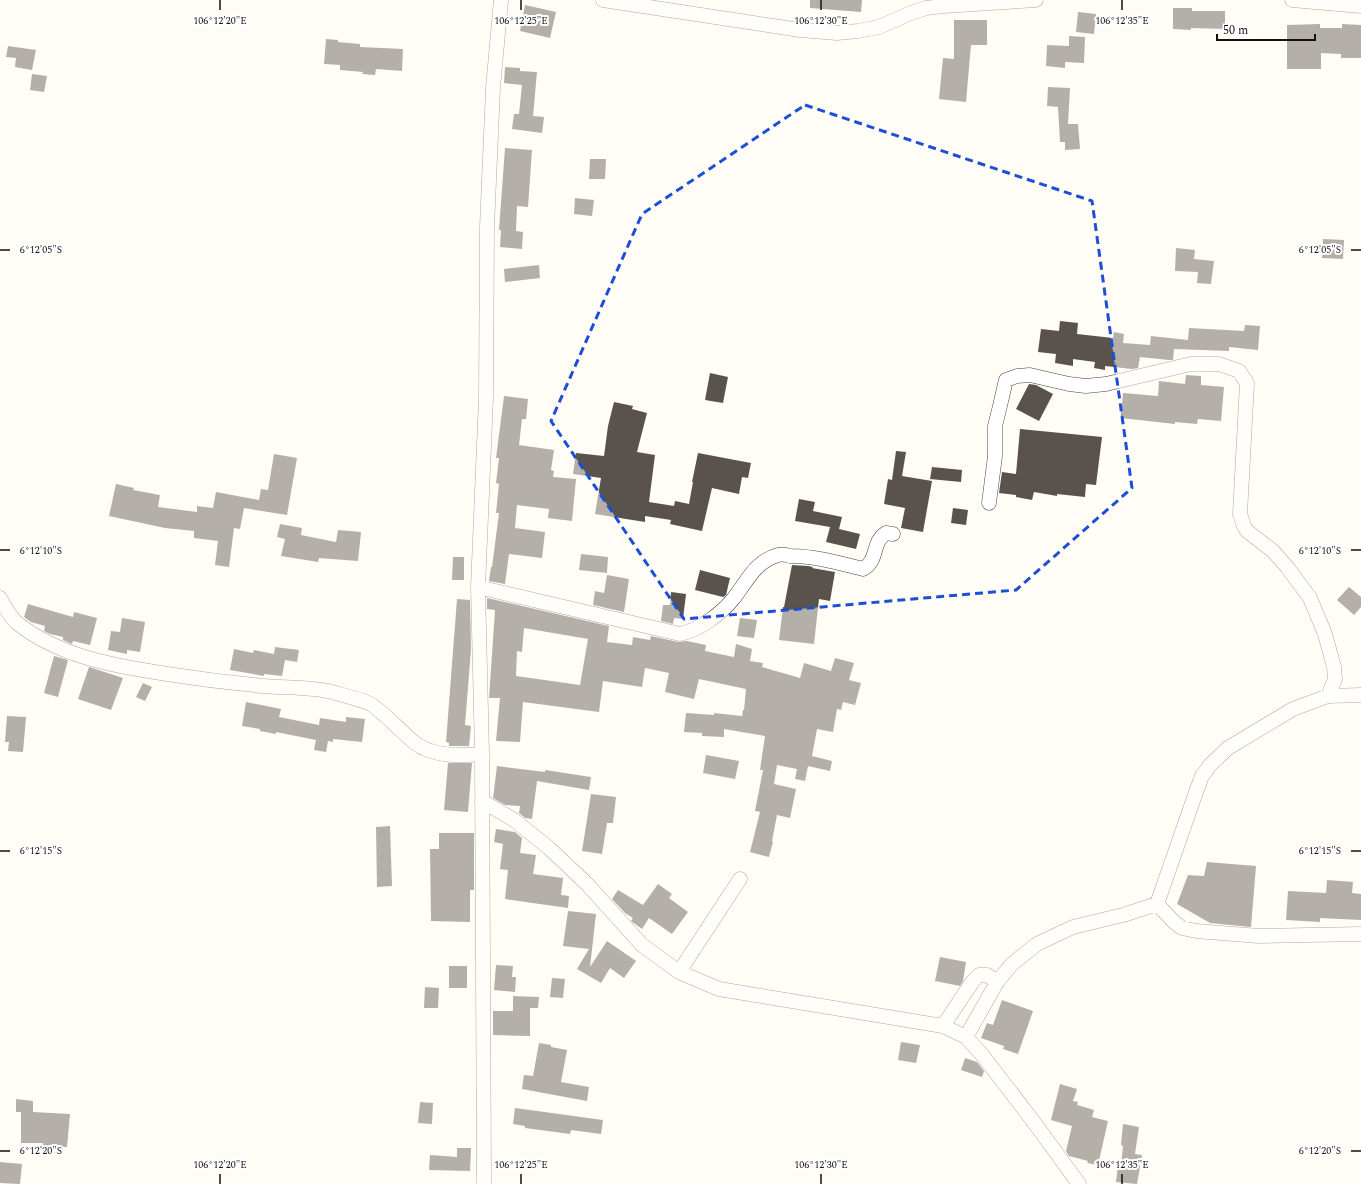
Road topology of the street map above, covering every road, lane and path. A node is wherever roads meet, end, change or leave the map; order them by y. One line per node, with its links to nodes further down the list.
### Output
1 (501, 0): 9 (street)
2 (603, 0): 5 (street)
3 (1036, 0): 5 (street)
4 (1292, 0): 6 (street)
5 (943, 3)
6 (1361, 6)
7 (989, 503): 12 (street)
8 (893, 534): 9 (street)
9 (478, 587): 13 (street)
10 (2, 607): 13 (street)
11 (1361, 695): 12 (street)
12 (1328, 696): 16 (street)
13 (482, 754): 14 (street)
14 (482, 801): 18 (street); 22 (street)
15 (740, 879): 18 (street)
16 (1157, 904): 17 (street); 19 (street)
17 (1361, 934)
18 (679, 972): 20 (street)
19 (997, 982): 20 (street); 21 (street)
20 (943, 1026): 21 (street)
21 (966, 1037): 23 (street)
22 (484, 1184)
23 (1079, 1184)

